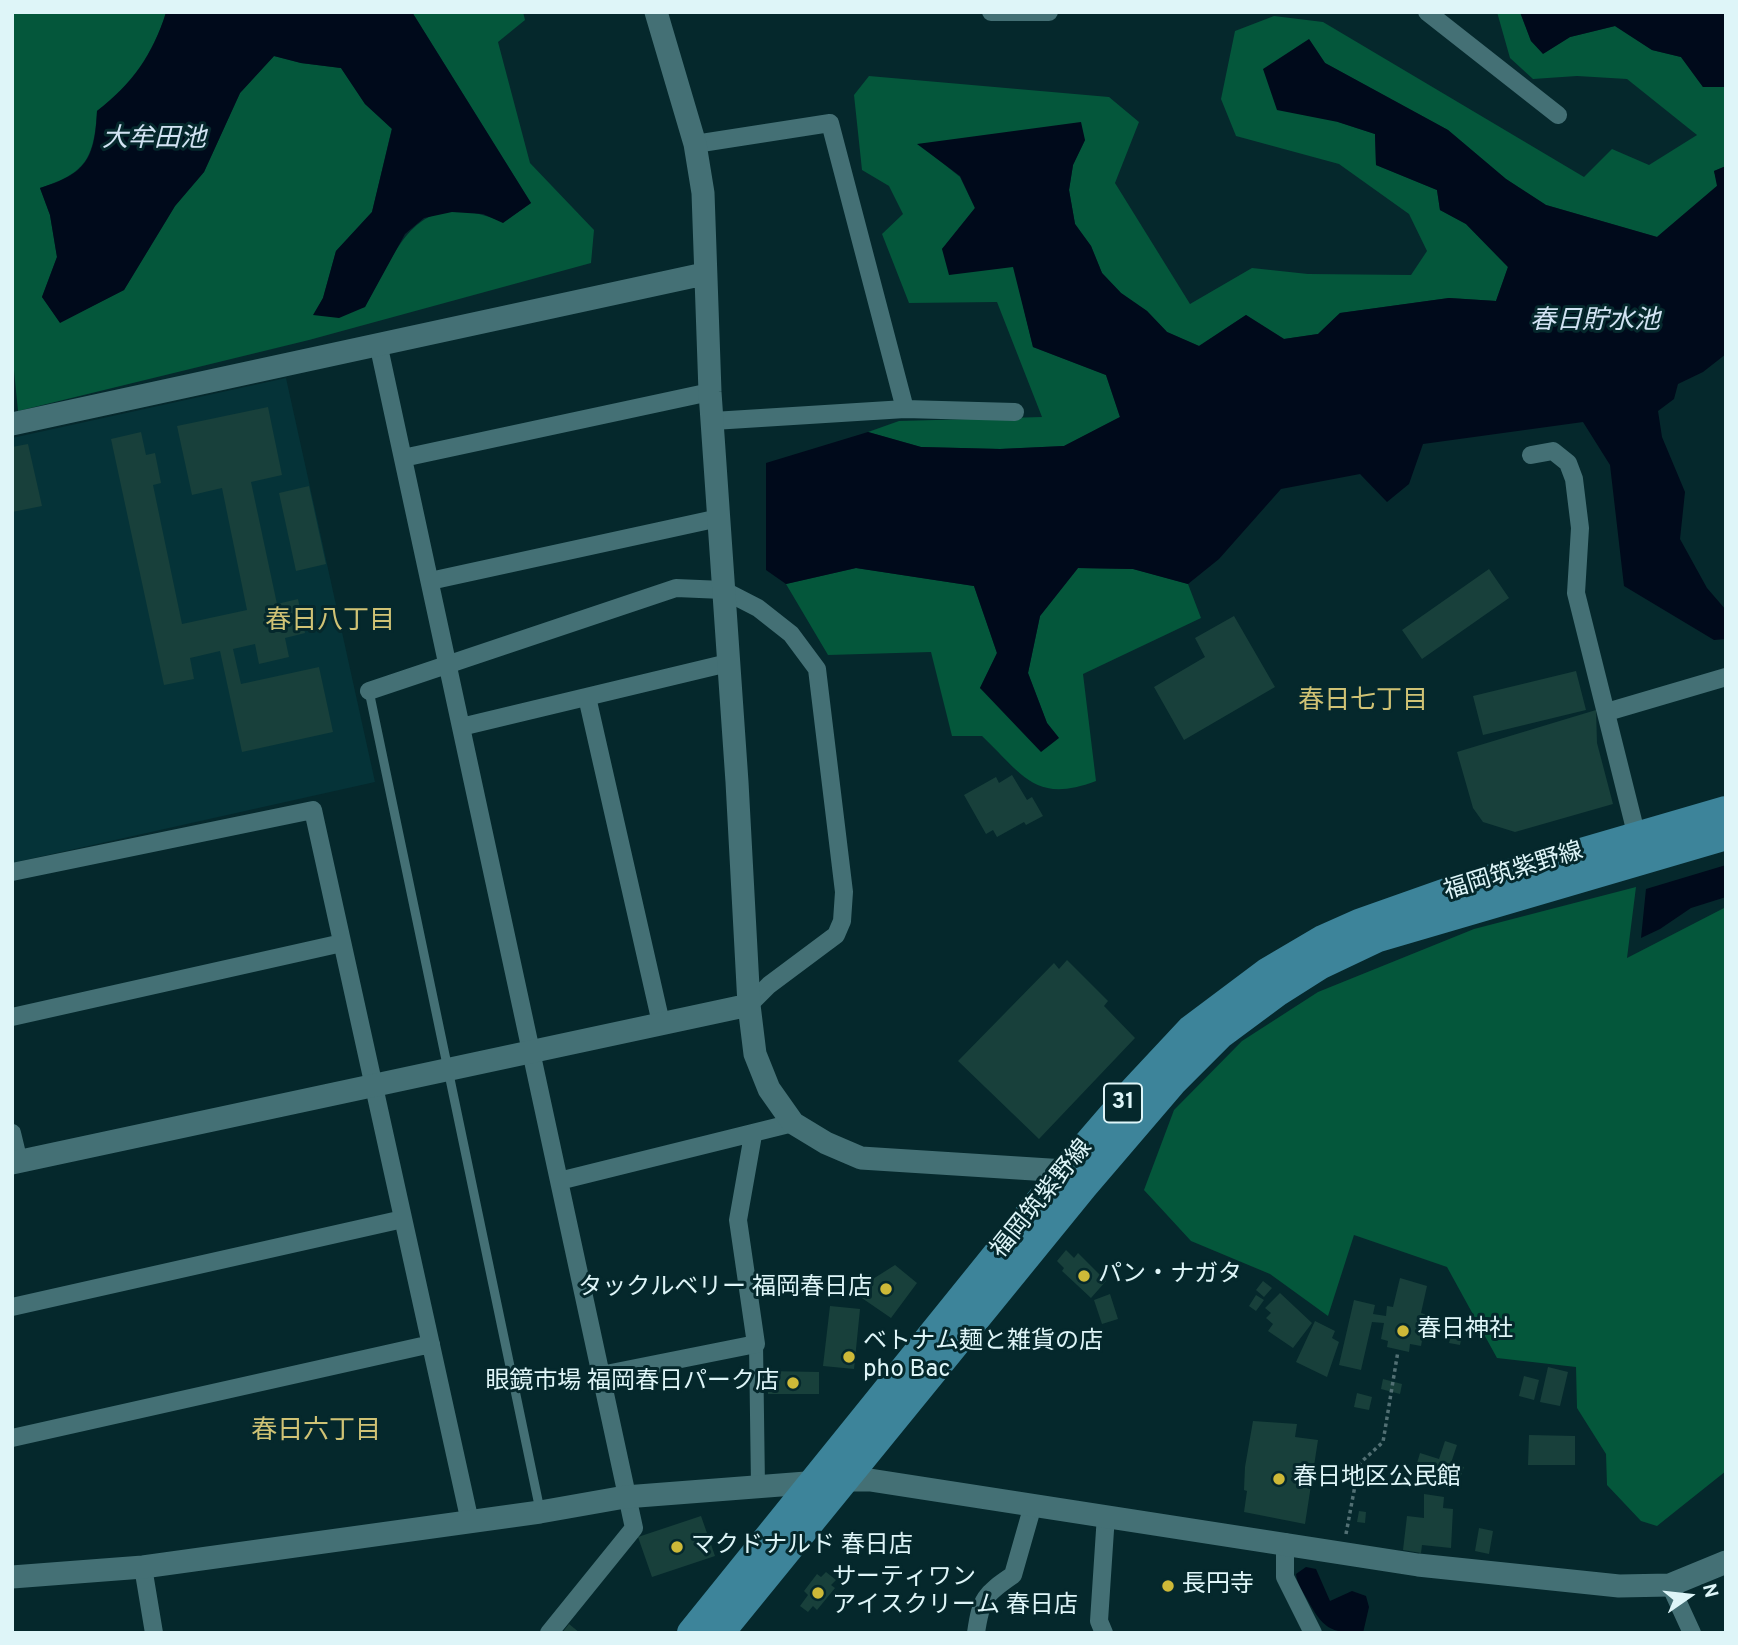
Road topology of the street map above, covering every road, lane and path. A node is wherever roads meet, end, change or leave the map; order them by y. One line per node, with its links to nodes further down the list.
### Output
1 (656, 12): 6 (street)
2 (991, 12): 3 (street)
3 (1049, 12)
4 (1427, 12): 5 (street)
5 (1558, 115)
6 (695, 144): 7 (street); 10 (street)
7 (704, 274): 8 (street); 9 (street)
8 (379, 344): 13 (street); 15 (street)
9 (710, 392): 12 (street); 15 (street)
10 (905, 409): 11 (street); 12 (street)
11 (1015, 412)
12 (713, 421): 16 (street)
13 (12, 424)
14 (1531, 455): 24 (street)
15 (403, 458): 17 (street)
16 (719, 518): 17 (street); 18 (street)
17 (430, 581): 20 (street)
18 (723, 590): 19 (street); 20 (street); 31 (street)
19 (728, 663): 23 (street); 31 (street)
20 (448, 666): 22 (street); 25 (street)
21 (1726, 677): 24 (street)
22 (369, 691): 35 (lane)
23 (587, 697): 25 (street); 33 (street)
24 (1607, 712): 28 (street)
25 (461, 727): 34 (street)
26 (1726, 811): 28 (main road, 福岡筑紫野線 / 31)
27 (1726, 835): 50 (main road, 福岡筑紫野線 / 31)
28 (1637, 837): 41 (main road, 福岡筑紫野線 / 31)
29 (12, 872): 30 (street)
30 (342, 943): 32 (street); 36 (street)
31 (749, 1005): 33 (street); 37 (street)
32 (12, 1017)
33 (661, 1023): 34 (street)
34 (531, 1051): 35 (street); 42 (street)
35 (448, 1070): 36 (street); 55 (lane)
36 (374, 1086): 40 (street); 43 (street)
37 (793, 1123): 39 (street); 41 (street)
38 (12, 1133): 40 (street)
39 (753, 1135): 42 (street); 46 (street)
40 (15, 1163)
41 (1065, 1171): 51 (main road, 福岡筑紫野線 / 31)
42 (559, 1181): 48 (street)
43 (403, 1219): 44 (street); 45 (street)
44 (12, 1307)
45 (431, 1344): 49 (street); 57 (street)
46 (756, 1344): 48 (street); 52 (street)
47 (1398, 1351): 59 (path)
48 (601, 1375): 53 (street)
49 (12, 1438)
50 (845, 1480): 51 (street); 54 (street); 67 (main road, 福岡筑紫野線 / 31)
51 (815, 1482): 52 (street); 66 (main road, 福岡筑紫野線 / 31)
52 (758, 1486): 53 (street)
53 (625, 1497): 55 (street); 65 (street)
54 (1033, 1505): 56 (street); 68 (street)
55 (541, 1512): 57 (street)
56 (1106, 1515): 58 (street); 69 (street)
57 (470, 1522): 61 (street)
58 (1285, 1542): 59 (street); 70 (street)
59 (1342, 1553): 63 (street)
60 (1726, 1562): 63 (street)
61 (143, 1567): 62 (street); 64 (street)
62 (12, 1577)
63 (1670, 1585): 71 (street)
64 (154, 1633)
65 (549, 1633)
66 (692, 1633)
67 (719, 1633)
68 (976, 1633)
69 (1104, 1633)
70 (1313, 1633)
71 (1692, 1633)

